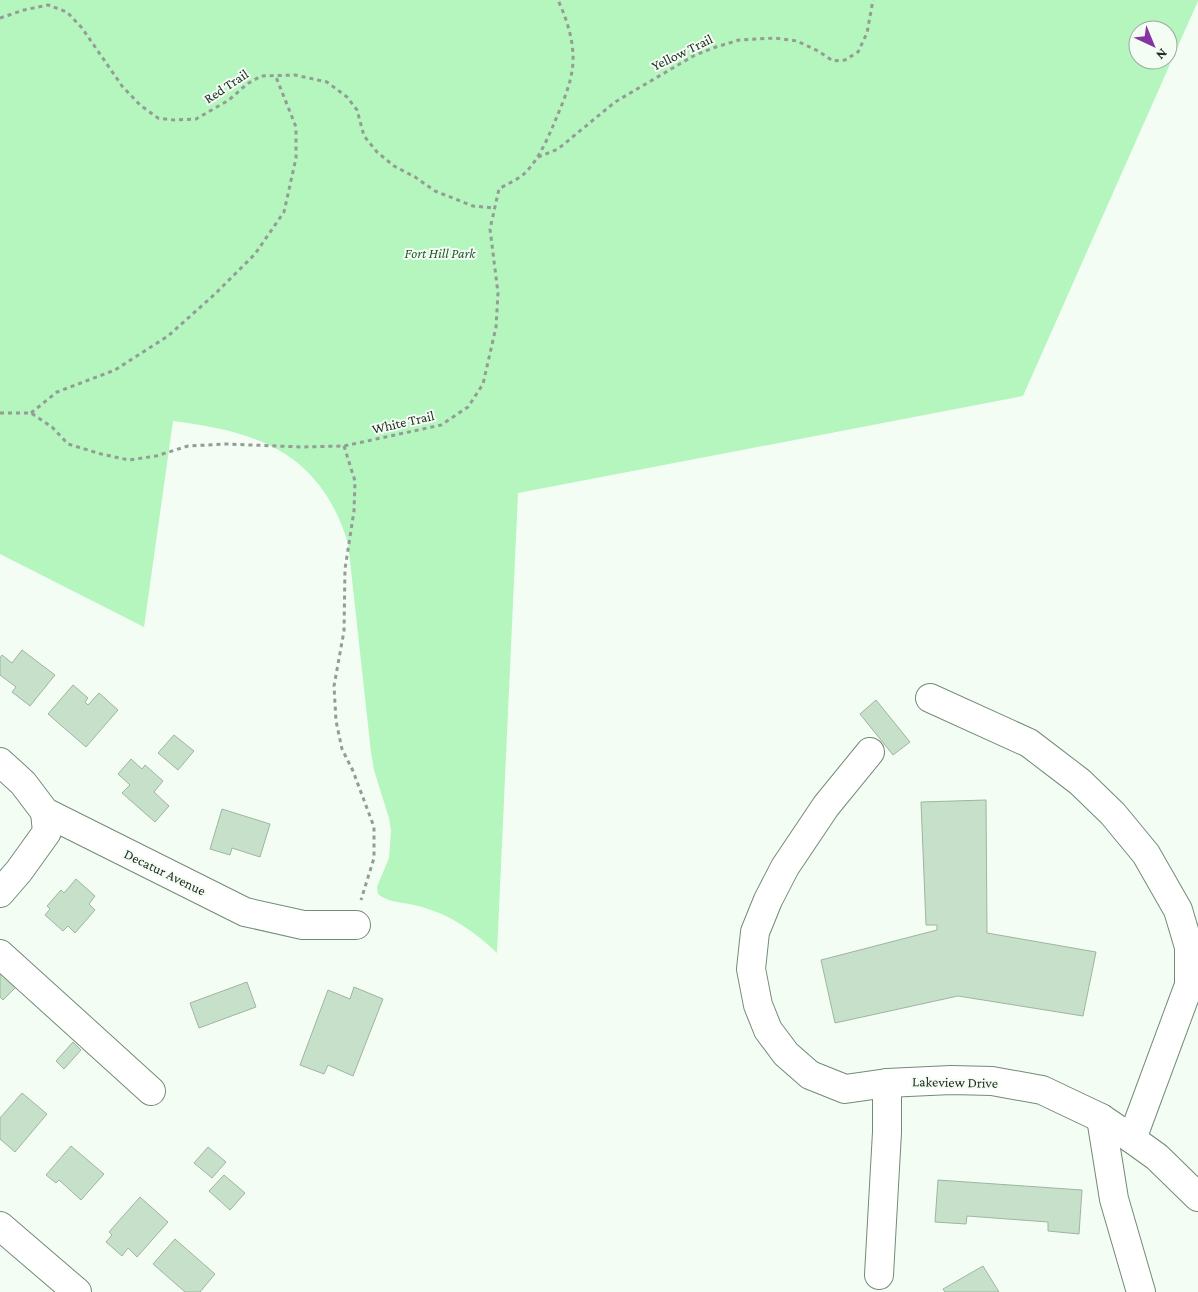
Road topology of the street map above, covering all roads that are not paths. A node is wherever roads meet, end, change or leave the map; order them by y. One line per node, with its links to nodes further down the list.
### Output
1 (930, 698): 11 (street)
2 (870, 752): 8 (street, Lakeview Drive)
3 (0, 762): 4 (street, Decatur Avenue)
4 (45, 812): 5 (street); 6 (street, Decatur Avenue)
5 (0, 893)
6 (356, 925)
7 (0, 954): 9 (street)
8 (887, 1083): 10 (street, Lakeview Drive); 14 (street)
9 (151, 1091)
10 (1101, 1118): 11 (street, Lakeview Drive); 16 (street)
11 (1132, 1139): 12 (street, Lakeview Drive)
12 (1198, 1197)
13 (0, 1226): 15 (street)
14 (879, 1275)
15 (77, 1292)
16 (1141, 1292)

